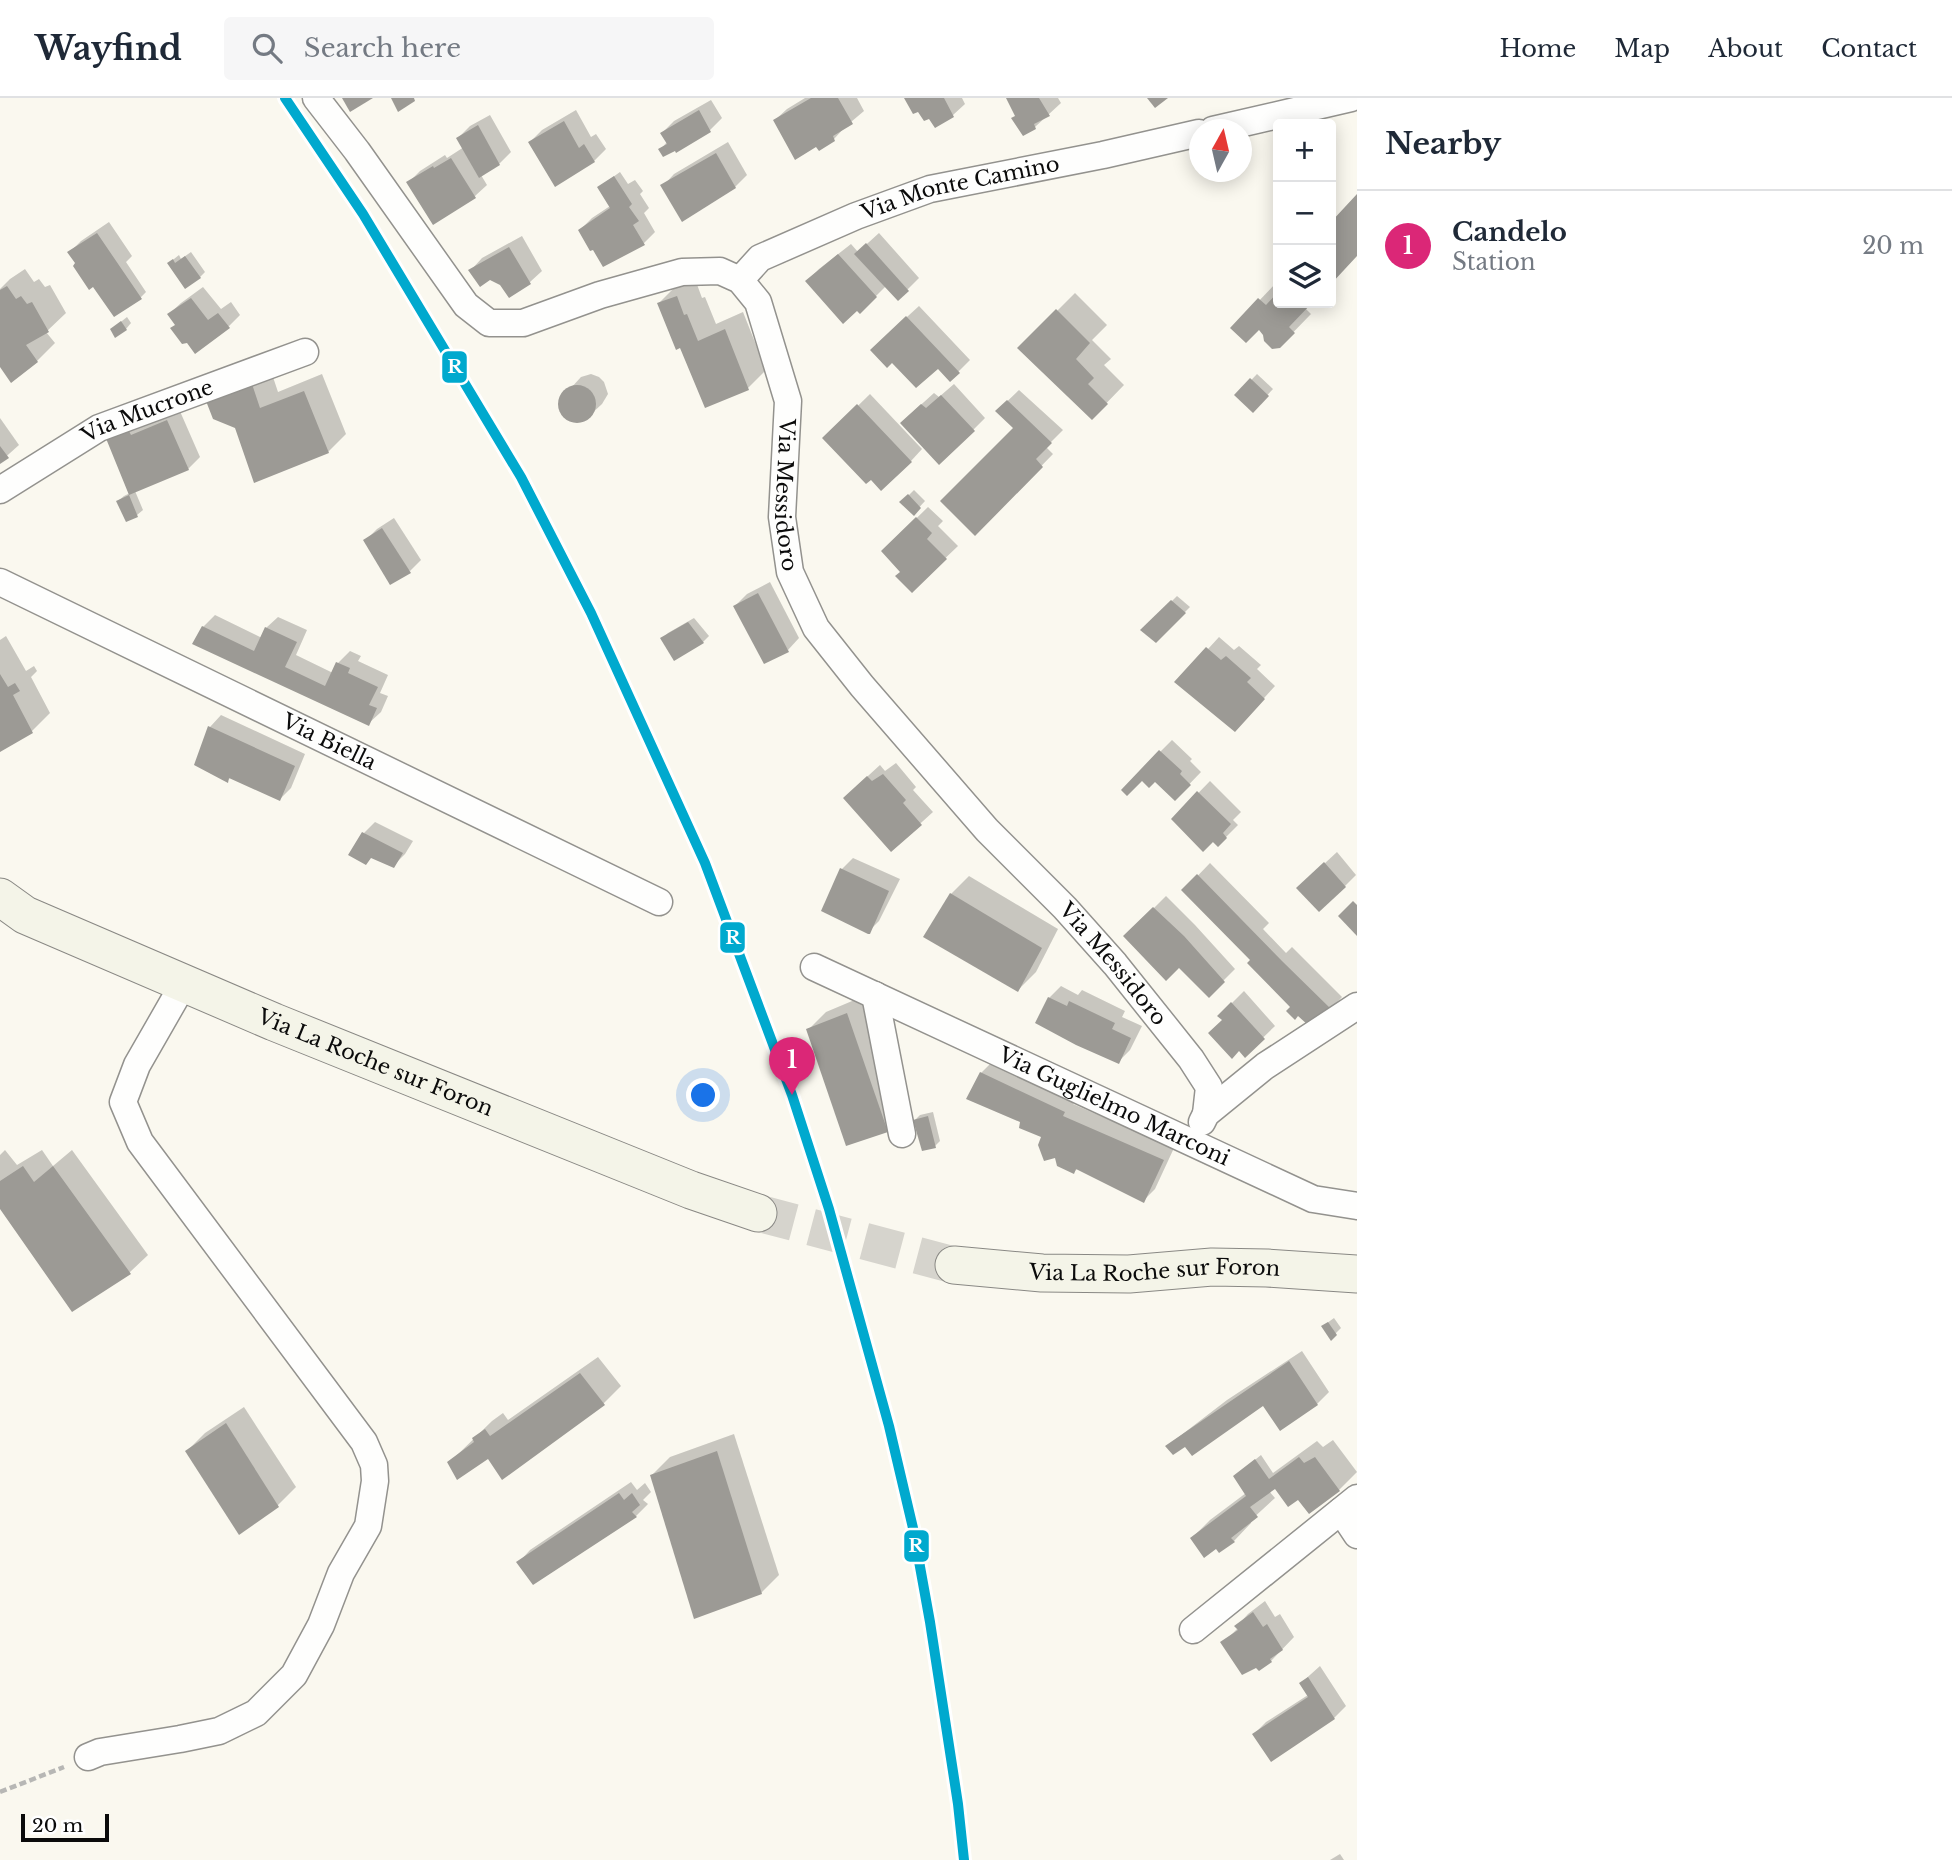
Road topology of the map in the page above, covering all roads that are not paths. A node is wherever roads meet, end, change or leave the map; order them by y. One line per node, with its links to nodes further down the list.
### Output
1 (316, 98): 5 (street)
2 (1351, 98): 3 (street)
3 (1252, 121)
4 (1189, 135): 5 (street, Via Monte Camino)
5 (740, 280): 15 (street, Via Messidoro)
6 (305, 352): 7 (street, Via Mucrone)
7 (0, 490)
8 (0, 582): 10 (street, Via Biella)
9 (0, 897): 12 (street, Via La Roche sur Foron)
10 (659, 902)
11 (814, 967): 13 (street, Via Guglielmo Marconi)
12 (184, 983): 19 (street, Via La Roche sur Foron); 25 (street)
13 (875, 995): 16 (street); 17 (street, Via Guglielmo Marconi)
14 (1357, 1006): 15 (street)
15 (1206, 1114): 17 (street)
16 (902, 1134)
17 (1191, 1142): 18 (street, Via Guglielmo Marconi)
18 (1357, 1206)
19 (758, 1213)
20 (954, 1265): 21 (street, Via La Roche sur Foron)
21 (1357, 1274)
22 (1349, 1505): 23 (street); 24 (street)
23 (1357, 1535)
24 (1193, 1630)
25 (88, 1757)

